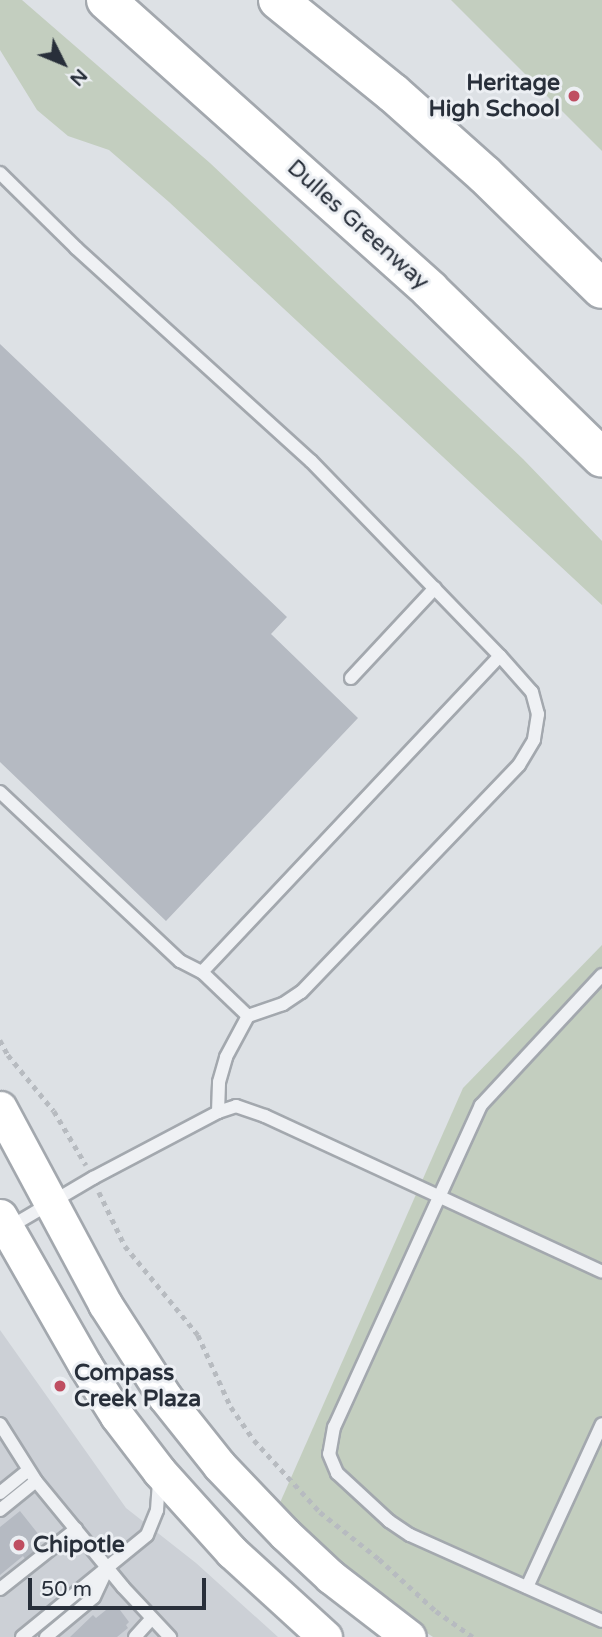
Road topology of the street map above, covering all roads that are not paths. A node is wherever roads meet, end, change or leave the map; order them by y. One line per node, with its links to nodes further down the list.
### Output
1 (106, 0): 7 (highway, Dulles Greenway)
2 (278, 0): 4 (highway)
3 (0, 173): 8 (lane)
4 (531, 219): 5 (highway); 6 (highway)
5 (602, 276)
6 (602, 289)
7 (602, 458)
8 (435, 588): 9 (lane); 10 (lane)
9 (500, 656): 12 (lane); 14 (lane)
10 (351, 678)
11 (0, 792): 12 (lane)
12 (202, 972): 14 (lane)
13 (602, 975): 17 (lane)
14 (248, 1016): 16 (lane)
15 (0, 1108): 18 (street)
16 (218, 1112): 17 (lane); 18 (lane)
17 (440, 1198): 20 (lane); 30 (lane)
18 (49, 1201): 19 (lane); 39 (street)
19 (2, 1226): 24 (street)
20 (602, 1272)
21 (0, 1424): 23 (lane)
22 (602, 1424): 30 (lane)
23 (5, 1443): 25 (lane)
24 (159, 1471): 29 (lane); 38 (street)
25 (32, 1475): 26 (lane); 27 (lane); 28 (lane)
26 (0, 1493)
27 (0, 1510)
28 (76, 1530): 29 (lane); 31 (lane)
29 (108, 1568): 32 (lane); 34 (lane); 35 (lane)
30 (527, 1587): 33 (lane)
31 (0, 1589)
32 (152, 1618): 36 (lane); 37 (lane)
33 (602, 1621)
34 (22, 1637)
35 (46, 1637)
36 (135, 1637)
37 (170, 1637)
38 (325, 1637)
39 (409, 1637)

